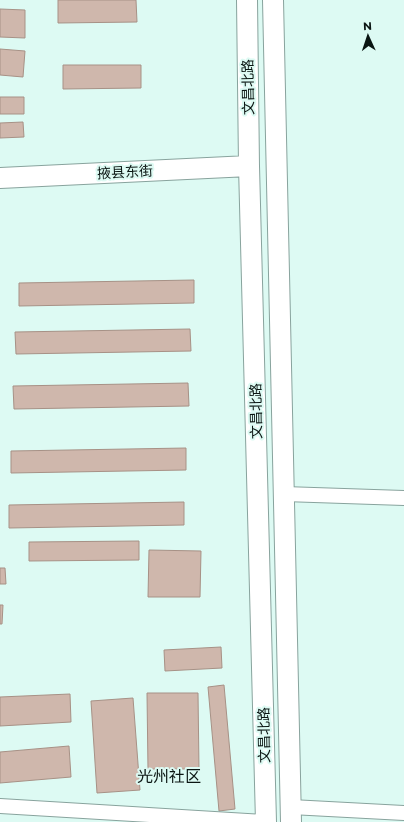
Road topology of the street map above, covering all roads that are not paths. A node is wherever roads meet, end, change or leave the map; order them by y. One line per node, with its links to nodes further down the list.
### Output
1 (247, 0): 3 (main road, 文昌北路)
2 (274, 0): 5 (main road, 文昌北路)
3 (250, 166): 4 (main road, 掖县东街); 10 (main road, 文昌北路)
4 (0, 178)
5 (284, 494): 6 (street); 9 (main road, 文昌北路)
6 (404, 498)
7 (0, 806): 10 (street)
8 (404, 812): 9 (street)
9 (291, 814)
10 (266, 822)

